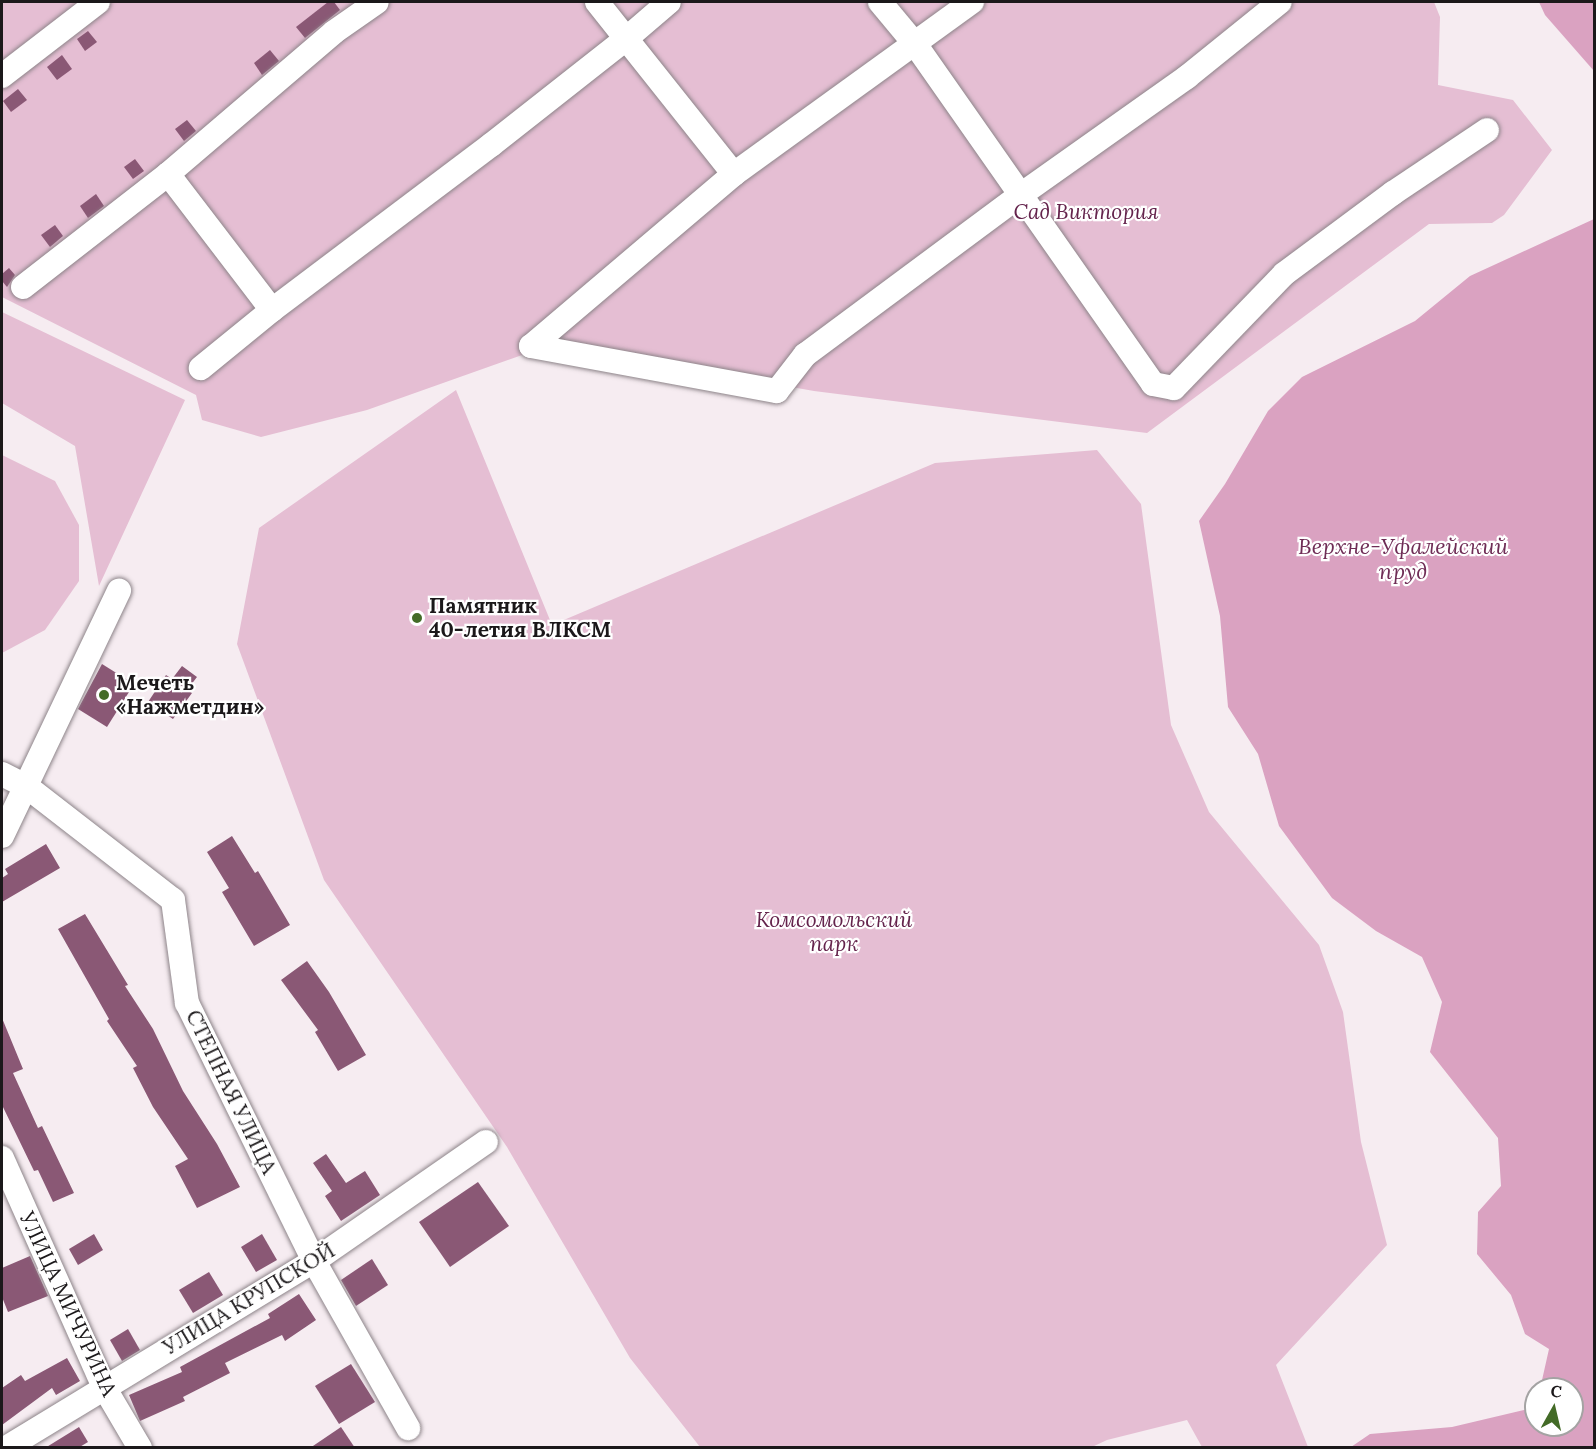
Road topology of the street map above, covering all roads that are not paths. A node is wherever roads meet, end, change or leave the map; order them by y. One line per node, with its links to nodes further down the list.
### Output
1 (98, 2): 10 (street)
2 (377, 2): 12 (street)
3 (597, 2): 8 (street)
4 (669, 2): 8 (street)
5 (880, 2): 9 (street)
6 (972, 2): 9 (street)
7 (1280, 2): 14 (street)
8 (627, 38): 13 (street); 16 (street)
9 (915, 44): 13 (street); 14 (street)
10 (2, 76)
11 (1487, 130): 14 (street)
12 (168, 174): 15 (street); 16 (street)
13 (734, 174): 14 (street)
14 (1019, 196)
15 (23, 287)
16 (272, 310): 17 (street)
17 (201, 368)
18 (119, 591): 20 (street)
19 (2, 774): 20 (street, СТЕПНАЯ УЛИЦА)
20 (26, 786): 21 (street); 24 (street, СТЕПНАЯ УЛИЦА)
21 (2, 836)
22 (486, 1142): 24 (street, УЛИЦА КРУПСКОЙ)
23 (2, 1158): 25 (street, УЛИЦА МИЧУРИНА)
24 (314, 1261): 25 (street, УЛИЦА КРУПСКОЙ); 26 (street, СТЕПНАЯ УЛИЦА)
25 (104, 1387): 27 (street, УЛИЦА КРУПСКОЙ); 28 (street, УЛИЦА МИЧУРИНА)
26 (408, 1428)
27 (6, 1448)
28 (140, 1448)

